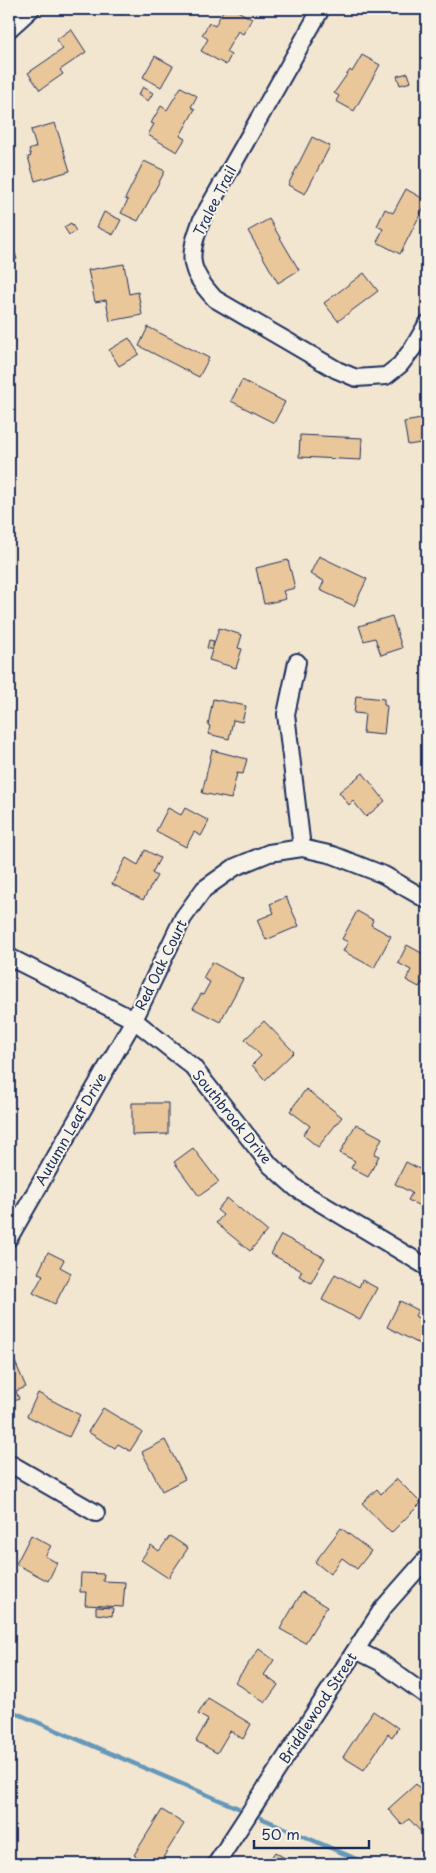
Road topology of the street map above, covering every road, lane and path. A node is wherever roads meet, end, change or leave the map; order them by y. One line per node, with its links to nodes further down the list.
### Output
1 (31, 9): 3 (street)
2 (322, 9): 4 (street, Tralee Trail)
3 (9, 29)
4 (427, 324)
5 (297, 662): 6 (street)
6 (302, 848): 7 (street, Red Oak Court); 9 (street, Red Oak Court)
7 (427, 900)
8 (9, 957): 9 (street, Southbrook Drive)
9 (134, 1020): 10 (street, Autumn Leaf Drive); 11 (street, Southbrook Drive)
10 (9, 1238)
11 (427, 1267)
12 (9, 1463): 13 (street)
13 (96, 1513)
14 (427, 1558): 15 (street, Briddlewood Street)
15 (356, 1650): 16 (street); 17 (street, Briddlewood Street)
16 (427, 1696)
17 (216, 1864)

